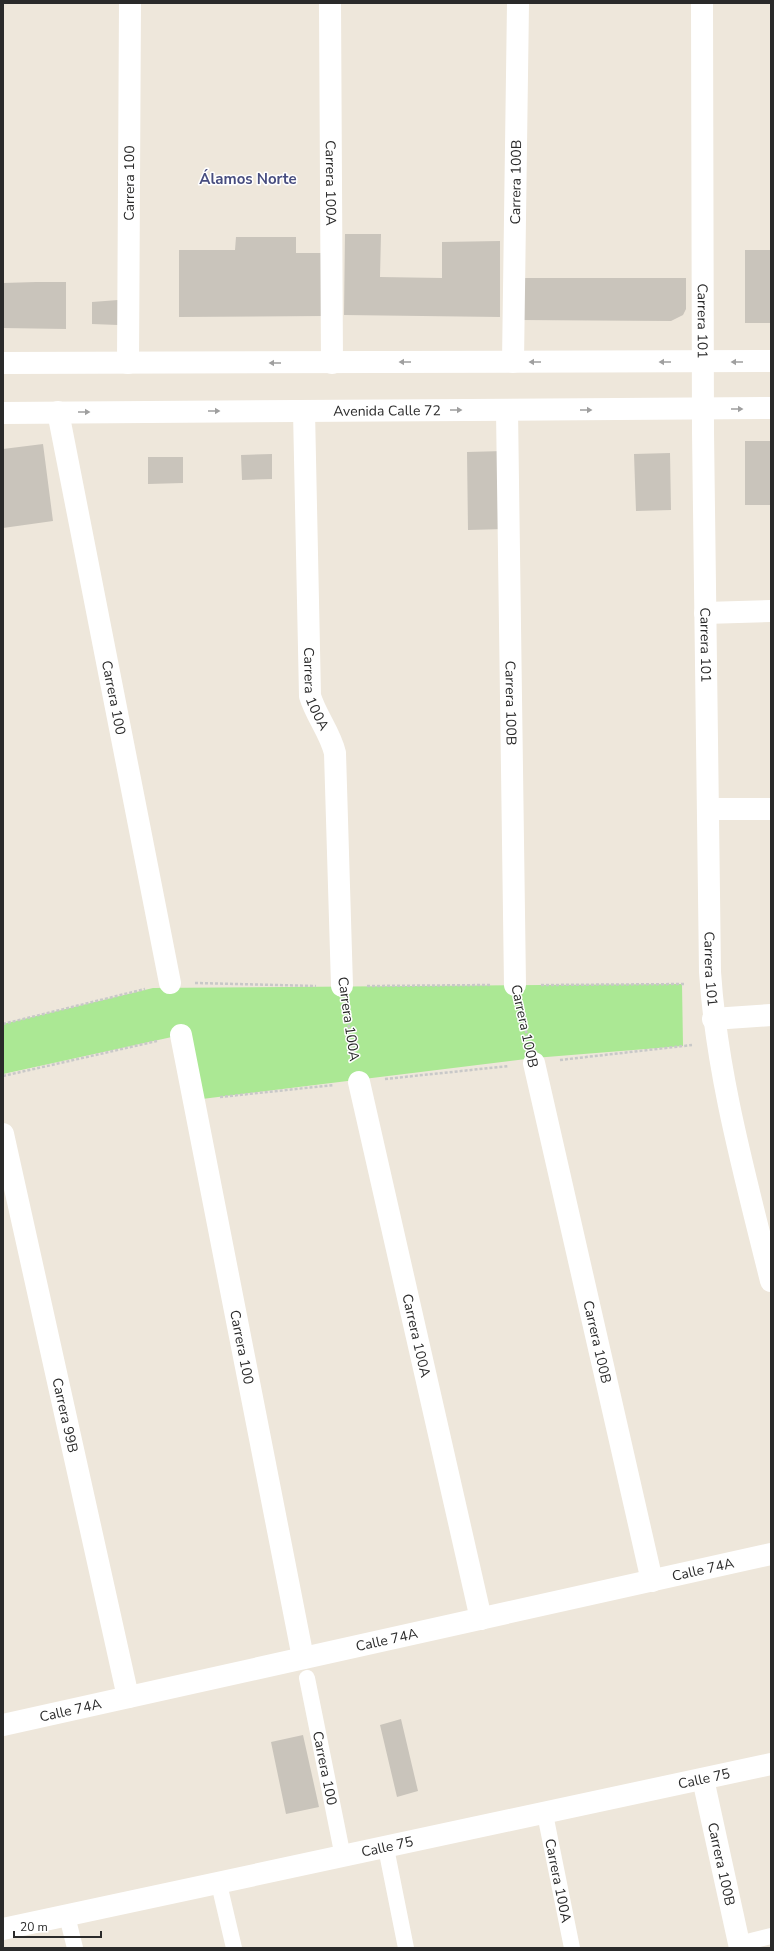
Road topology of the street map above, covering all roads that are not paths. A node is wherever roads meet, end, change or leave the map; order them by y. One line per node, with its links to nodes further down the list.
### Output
1 (130, 3): 8 (street, Carrera 100)
2 (330, 3): 9 (street, Carrera 100A)
3 (518, 3): 6 (street, Carrera 100B)
4 (702, 3): 7 (street, Carrera 101)
5 (771, 361): 7 (street, one-way to 7)
6 (514, 362): 7 (street, one-way to 6); 9 (street, one-way to 9)
7 (704, 362): 12 (street, Carrera 101)
8 (128, 363): 9 (street, one-way to 8); 10 (street)
9 (332, 363)
10 (3, 364)
11 (771, 408): 12 (street, Avenida Calle 72, one-way to 11)
12 (703, 409): 13 (street, Avenida Calle 72, one-way to 12); 18 (street, Carrera 101)
13 (507, 410): 14 (street, Avenida Calle 72, one-way to 13); 22 (street, Carrera 100B)
14 (304, 411): 15 (street, Avenida Calle 72, one-way to 14); 23 (street, Carrera 100A)
15 (58, 412): 16 (street, Avenida Calle 72); 21 (street, Carrera 100)
16 (3, 413)
17 (771, 611): 18 (street)
18 (705, 613): 19 (street, Carrera 101)
19 (708, 809): 20 (street); 25 (street, Carrera 101)
20 (771, 809)
21 (170, 983)
22 (515, 985)
23 (342, 986)
24 (771, 1015): 25 (street)
25 (713, 1019): 30 (street, Carrera 101)
26 (181, 1035): 34 (street, Carrera 100)
27 (534, 1063): 32 (street, Carrera 100B)
28 (359, 1082): 33 (street, Carrera 100A)
29 (3, 1134): 35 (street, Carrera 99B)
30 (771, 1281)
31 (771, 1554): 32 (street, Calle 74A)
32 (652, 1581): 33 (street, Calle 74A)
33 (481, 1619): 34 (street, Calle 74A)
34 (305, 1668): 35 (street, Calle 74A); 41 (lane, Carrera 100)
35 (128, 1697): 36 (street, Calle 74A)
36 (3, 1725)
37 (771, 1764): 38 (street, Calle 75)
38 (703, 1779): 39 (street, Calle 75); 46 (street, Carrera 100B)
39 (545, 1814): 40 (street, Calle 75); 50 (lane, Carrera 100A)
40 (386, 1848): 41 (street, Calle 75); 49 (lane)
41 (343, 1857): 42 (street, Calle 75)
42 (219, 1884): 43 (street, Calle 75); 48 (lane)
43 (67, 1916): 44 (street, Calle 75); 47 (lane)
44 (3, 1929)
45 (771, 1936): 46 (lane)
46 (740, 1946)
47 (75, 1948)
48 (234, 1948)
49 (406, 1948)
50 (572, 1948)

